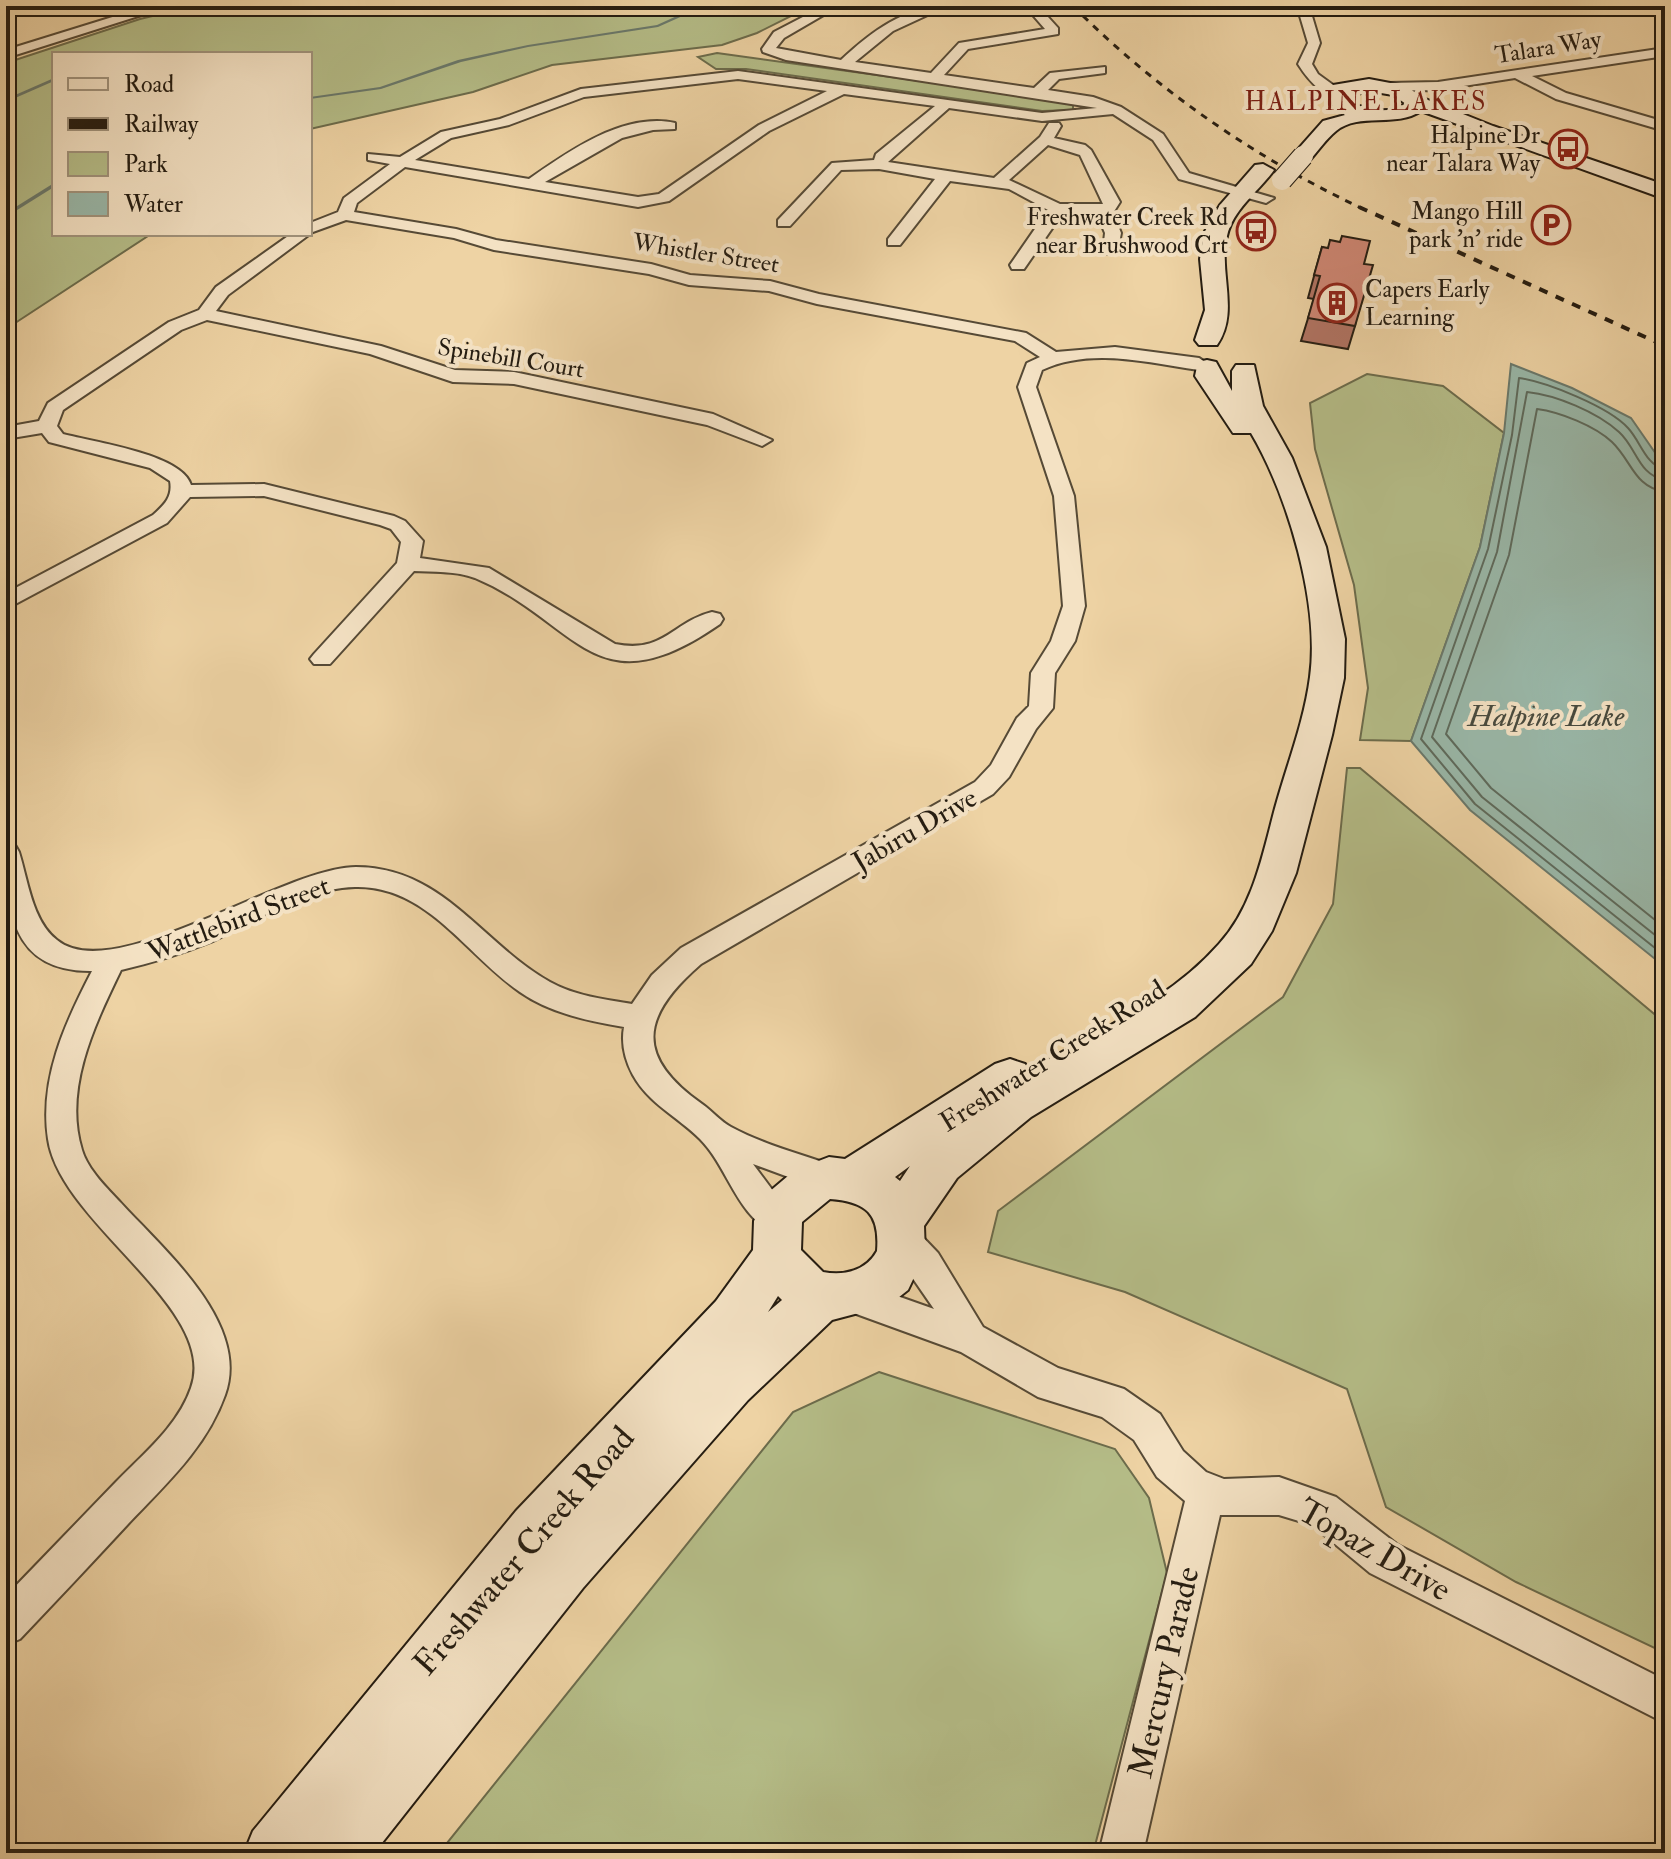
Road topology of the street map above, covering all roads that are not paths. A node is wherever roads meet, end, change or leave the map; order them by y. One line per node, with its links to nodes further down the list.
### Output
1 (98, 6): 7 (street)
2 (164, 6): 7 (street)
3 (833, 6): 10 (street)
4 (941, 6): 10 (street)
5 (1031, 6): 14 (street)
6 (1303, 6): 11 (street)
7 (122, 13): 9 (street)
8 (1665, 52): 13 (street, Talara Way)
9 (6, 54)
10 (844, 65): 14 (street)
11 (1308, 69): 15 (street); 20 (street)
12 (1100, 70): 19 (street)
13 (1517, 74): 16 (street, Talara Way); 28 (street)
14 (937, 75): 19 (street)
15 (1360, 85): 17 (main road); 20 (main road)
16 (1438, 86): 17 (street, Talara Way); 21 (street, Talara Way)
17 (1388, 87): 21 (main road)
18 (841, 90): 22 (street); 35 (street); 39 (street)
19 (1037, 93): 23 (street)
20 (1336, 98): 24 (main road); 31 (main road, Freshwater Creek Road)
21 (1415, 100): 25 (main road); 29 (main road)
22 (945, 104): 26 (street); 34 (street)
23 (1116, 110): 26 (street); 40 (street)
24 (1369, 114): 25 (main road); 31 (main road, Freshwater Creek Road)
25 (1397, 115): 29 (main road)
26 (1055, 117): 30 (street)
27 (670, 126): 39 (street)
28 (1665, 127)
29 (1486, 130): 33 (main road)
30 (1045, 140): 37 (street); 43 (street)
31 (1294, 151): 40 (main road, Freshwater Creek Road, bridge)
32 (373, 157): 35 (street)
33 (1572, 158): 38 (main road); 41 (main road)
34 (881, 164): 36 (street); 45 (street)
35 (396, 167): 39 (street); 44 (street)
36 (946, 176): 37 (street); 48 (street)
37 (998, 182): 42 (street)
38 (1665, 183)
39 (532, 184)
40 (1263, 185): 52 (main road, Freshwater Creek Road)
41 (1665, 192)
42 (1057, 209): 43 (street); 50 (street)
43 (1104, 211): 49 (street)
44 (345, 215): 46 (street); 53 (street, Whistler Street)
45 (784, 223)
46 (312, 227)
47 (299, 236): 51 (street)
48 (894, 242)
49 (1111, 251)
50 (1018, 265)
51 (205, 314): 54 (street); 56 (street, Spinebill Court)
52 (1222, 351): 53 (street); 66 (main road, Freshwater Creek Road); 67 (main road, Freshwater Creek Road)
53 (1053, 358): 64 (street, Jabiru Drive)
54 (47, 426): 55 (street); 57 (street)
55 (6, 433)
56 (762, 440)
57 (182, 491): 58 (street); 59 (street)
58 (408, 564): 60 (street); 61 (street)
59 (6, 602)
60 (712, 619)
61 (322, 659)
62 (6, 852): 63 (street, Wattlebird Street)
63 (111, 961): 64 (street, Wattlebird Street); 72 (street)
64 (639, 1017): 65 (street)
65 (717, 1136): 66 (street); 68 (street)
66 (841, 1178): 67 (main road); 68 (main road)
67 (902, 1230): 69 (main road); 70 (street, Topaz Drive)
68 (777, 1237): 69 (main road); 74 (main road, Freshwater Creek Road)
69 (838, 1296): 70 (street, Topaz Drive); 75 (main road, Freshwater Creek Road)
70 (971, 1339): 71 (street, Topaz Drive)
71 (1206, 1492): 73 (street, Topaz Drive); 76 (street, Mercury Parade)
72 (6, 1625)
73 (1665, 1702)
74 (275, 1853)
75 (335, 1853)
76 (1121, 1853)

